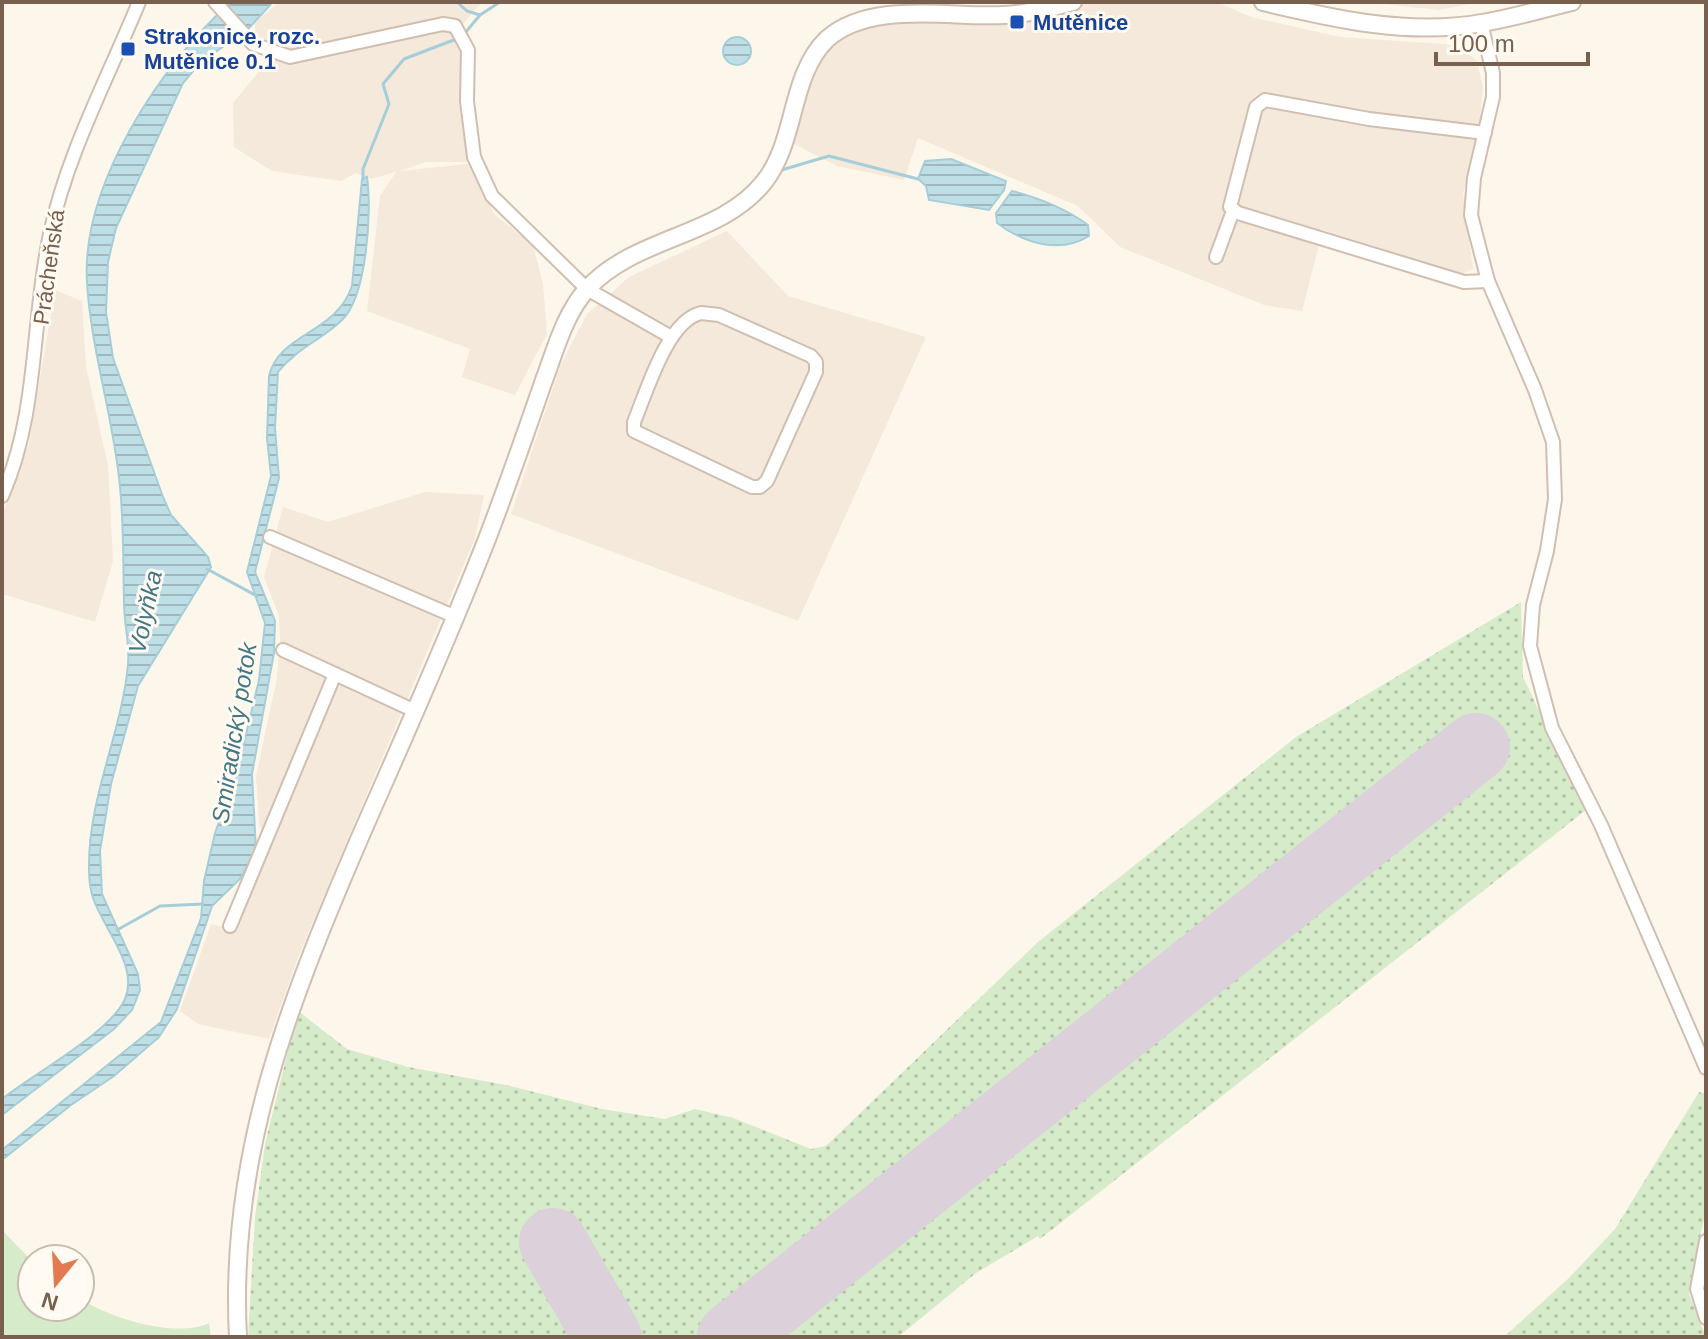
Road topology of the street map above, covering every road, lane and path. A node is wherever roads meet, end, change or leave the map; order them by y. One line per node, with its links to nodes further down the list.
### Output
1 (139, 2): 14 (street, Prácheňská)
2 (1073, 2): 6 (street)
3 (1263, 2): 7 (street)
4 (1572, 2): 7 (street)
5 (217, 4): 12 (street)
6 (1039, 6): 12 (street)
7 (1481, 23): 8 (street)
8 (1485, 133): 9 (street); 11 (street)
9 (1233, 211): 10 (street); 11 (street)
10 (1216, 257)
11 (1488, 281): 21 (street)
12 (587, 289): 13 (street); 16 (street)
13 (671, 337): 13 (street)
14 (2, 496)
15 (270, 537): 16 (street)
16 (456, 617): 19 (street)
17 (283, 650): 18 (street)
18 (335, 674): 19 (street); 20 (street)
19 (415, 711): 24 (street)
20 (230, 926)
21 (1706, 1068)
22 (1706, 1241): 23 (street)
23 (1706, 1318)
24 (238, 1337)

